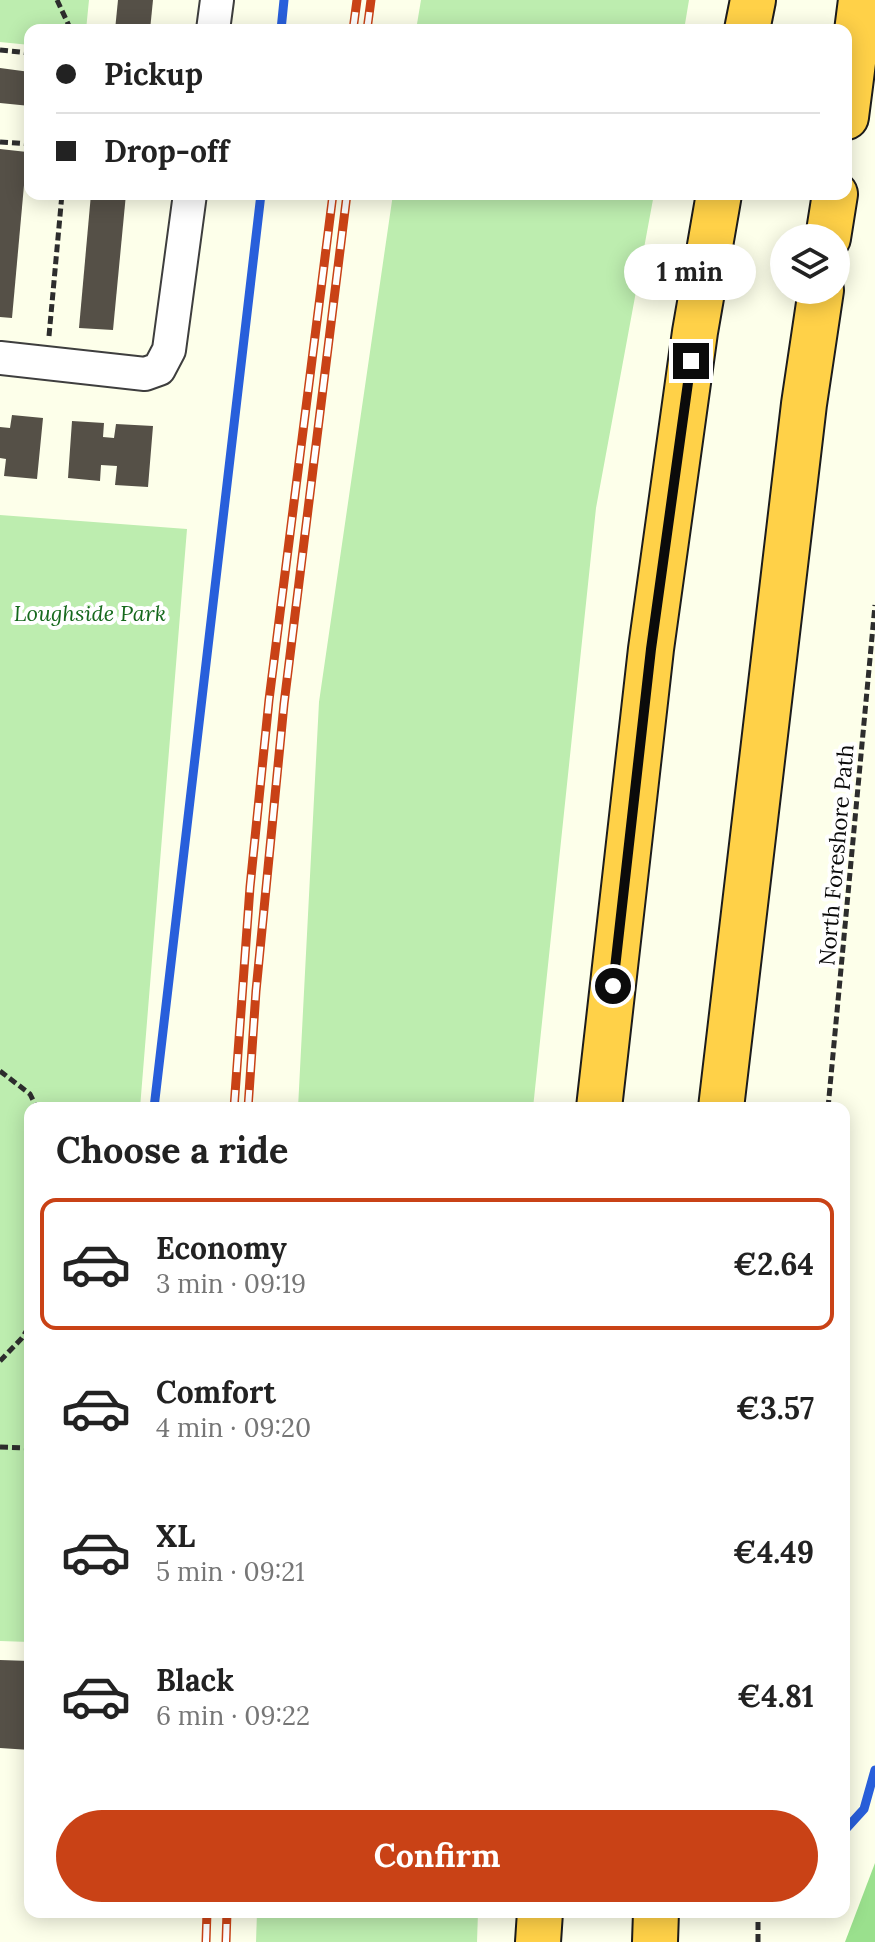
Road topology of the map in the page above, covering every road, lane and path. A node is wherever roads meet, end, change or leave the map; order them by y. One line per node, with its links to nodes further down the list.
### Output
1 (57, 0): 5 (path)
2 (217, 0): 6 (street)
3 (753, 0): 7 (highway)
4 (864, 11): 10 (highway)
5 (68, 24)
6 (214, 24)
7 (748, 24)
8 (0, 50): 9 (path)
9 (24, 52)
10 (852, 82)
11 (0, 142): 12 (path)
12 (24, 144)
13 (61, 200): 20 (path)
14 (189, 200): 20 (street)
15 (718, 200): 24 (highway)
16 (834, 200): 17 (highway)
17 (830, 224)
18 (819, 304): 25 (highway)
19 (0, 358): 20 (street)
20 (47, 363)
21 (875, 605): 26 (path, North Foreshore Path)
22 (0, 1071): 23 (path)
23 (34, 1102)
24 (600, 1102)
25 (722, 1102)
26 (829, 1102)
27 (24, 1335): 28 (path)
28 (0, 1361)
29 (0, 1447): 30 (path)
30 (24, 1448)
31 (540, 1918): 34 (highway)
32 (656, 1918): 35 (highway)
33 (758, 1918): 36 (path)
34 (538, 1942)
35 (655, 1942)
36 (758, 1942)

